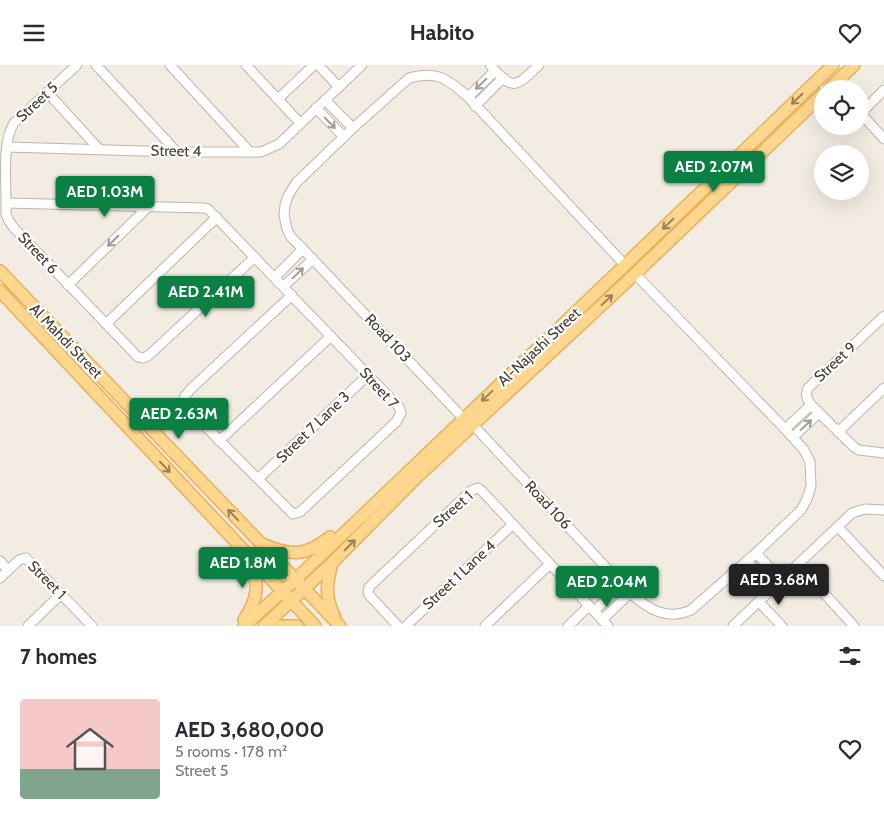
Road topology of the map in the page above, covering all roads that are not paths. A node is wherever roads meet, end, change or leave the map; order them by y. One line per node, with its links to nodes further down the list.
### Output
1 (77, 65): 16 (street, Street 5)
2 (96, 65): 29 (street)
3 (170, 65): 30 (street)
4 (246, 65): 18 (street)
5 (314, 65): 18 (street)
6 (318, 65): 14 (street)
7 (362, 65): 14 (street, Street 4)
8 (539, 65): 12 (street)
9 (832, 65): 31 (main road, Al-Najashi Street, one-way to 31)
10 (854, 65): 13 (main road)
11 (493, 68): 12 (street); 17 (street, one-way to 17)
12 (502, 79): 21 (street)
13 (838, 80)
14 (338, 87): 19 (street, Street 4)
15 (884, 90): 26 (street)
16 (47, 92): 27 (street, Street 5); 28 (street)
17 (468, 97): 21 (street, Road 103); 24 (street, Road 103)
18 (278, 99): 23 (street)
19 (325, 100): 22 (street, Street 4); 24 (street)
20 (814, 103): 32 (main road, Al-Najashi Street)
21 (475, 106): 41 (street, Road 103)
22 (316, 108): 23 (street, Street 4); 25 (street, one-way to 25)
23 (300, 123): 30 (street, Street 4)
24 (352, 128): 25 (street, Road 103)
25 (344, 137): 38 (street, Road 103)
26 (884, 139)
27 (7, 147): 28 (street, Street 4); 34 (street, Street 5)
28 (100, 150): 29 (street, Street 4)
29 (177, 152): 30 (street, Street 4)
30 (250, 152)
31 (710, 182): 32 (main road); 33 (main road, Al-Najashi Street)
32 (719, 194): 36 (main road, Al-Najashi Street)
33 (695, 198): 36 (main road); 41 (main road, Al-Najashi Street, one-way to 41)
34 (6, 203): 35 (street); 45 (street, Street 6)
35 (148, 207): 37 (street); 45 (street, one-way to 45)
36 (704, 209): 43 (main road, Al-Najashi Street)
37 (217, 217): 39 (street); 51 (street)
38 (303, 249): 40 (street, Road 103); 44 (street)
39 (255, 257): 44 (street); 51 (street, Street 6)
40 (313, 259): 46 (street, one-way to 40); 64 (street, Road 103)
41 (625, 265): 50 (main road, Al-Najashi Street)
42 (0, 271): 58 (main road, Al Mahdi Street)
43 (636, 274): 52 (main road, Al-Najashi Street, one-way to 43); 66 (street, Road 106)
44 (275, 277): 46 (street)
45 (68, 285): 51 (street, Street 6)
46 (284, 286): 48 (street)
47 (0, 291): 57 (main road, Al Mahdi Street)
48 (292, 295): 53 (street, Street 7); 69 (street, Street 7)
49 (884, 316): 60 (street, Street 9)
50 (568, 319): 52 (main road); 54 (main road, Al-Najashi Street)
51 (106, 324)
52 (577, 329): 55 (main road, Al-Najashi Street)
53 (331, 336): 56 (street, Street 7); 69 (street)
54 (550, 336): 55 (main road); 64 (main road, Al-Najashi Street, one-way to 64)
55 (560, 345): 65 (main road, Al-Najashi Street)
56 (368, 375): 71 (street, Street 7 Lane 3); 71 (street, Street 7)
57 (87, 383): 58 (main road); 62 (main road, Al Mahdi Street)
58 (108, 385): 63 (main road, Al Mahdi Street)
59 (884, 388): 67 (street)
60 (811, 405): 61 (street, Street 9); 66 (street)
61 (819, 413): 67 (street, Street 9); 68 (street, one-way to 61)
62 (119, 417): 63 (main road); 77 (main road, Al Mahdi Street, one-way to 77)
63 (139, 417): 76 (main road, Al Mahdi Street, one-way to 63)
64 (463, 418): 73 (main road, Al-Najashi Street)
65 (474, 426): 81 (main road, Al-Najashi Street, one-way to 65); 89 (street, Road 106)
66 (785, 429): 68 (street, Road 106)
67 (838, 432): 70 (street, Street 9)
68 (793, 437): 78 (street, Road 106)
69 (219, 441): 71 (street, Street 7)
70 (884, 453)
71 (258, 479)
72 (884, 510): 75 (street)
73 (362, 515): 76 (main road); 87 (main road, Al-Najashi Street)
74 (513, 525): 82 (street, Street 1); 107 (street, Street 1); 108 (street, Street 1 Lane 4)
75 (838, 527): 83 (street); 85 (street)
76 (259, 542): 87 (main road, Al Mahdi Street)
77 (245, 553): 92 (main road, Al Mahdi Street); 101 (main road)
78 (756, 553): 80 (street, Road 106); 88 (street)
79 (0, 561): 84 (street)
80 (747, 561): 91 (street); 93 (street, Road 106)
81 (332, 563): 90 (main road, Al-Najashi Street); 106 (main road)
82 (550, 565): 97 (street, Street 1); 109 (street)
83 (798, 566): 88 (street); 113 (street)
84 (8, 569): 86 (street, Street 1); 94 (street, Street 1)
85 (884, 576)
86 (0, 578)
87 (295, 580): 90 (main road, Al Mahdi Street); 92 (main road, Al-Najashi Street)
88 (782, 581): 91 (street)
89 (622, 585): 93 (street, Road 106); 97 (street)
90 (304, 589): 95 (main road, Al-Najashi Street); 106 (main road, Al Mahdi Street)
91 (773, 589): 96 (street)
92 (282, 591): 95 (main road, Al Mahdi Street); 101 (main road, Al-Najashi Street)
93 (630, 593): 98 (street)
94 (61, 594): 99 (street); 100 (street, Street 1)
95 (292, 601): 102 (main road, Al-Najashi Street); 105 (main road, Al Mahdi Street)
96 (760, 602): 111 (street); 112 (street)
97 (592, 609): 98 (street, Street 1); 110 (street)
98 (605, 623)
99 (28, 626)
100 (92, 626)
101 (242, 626)
102 (264, 626)
103 (279, 626): 104 (main road)
104 (297, 626)
105 (315, 626)
106 (339, 626)
107 (398, 626)
108 (406, 626)
109 (485, 626)
110 (568, 626)
111 (733, 626)
112 (782, 626)
113 (854, 626)

